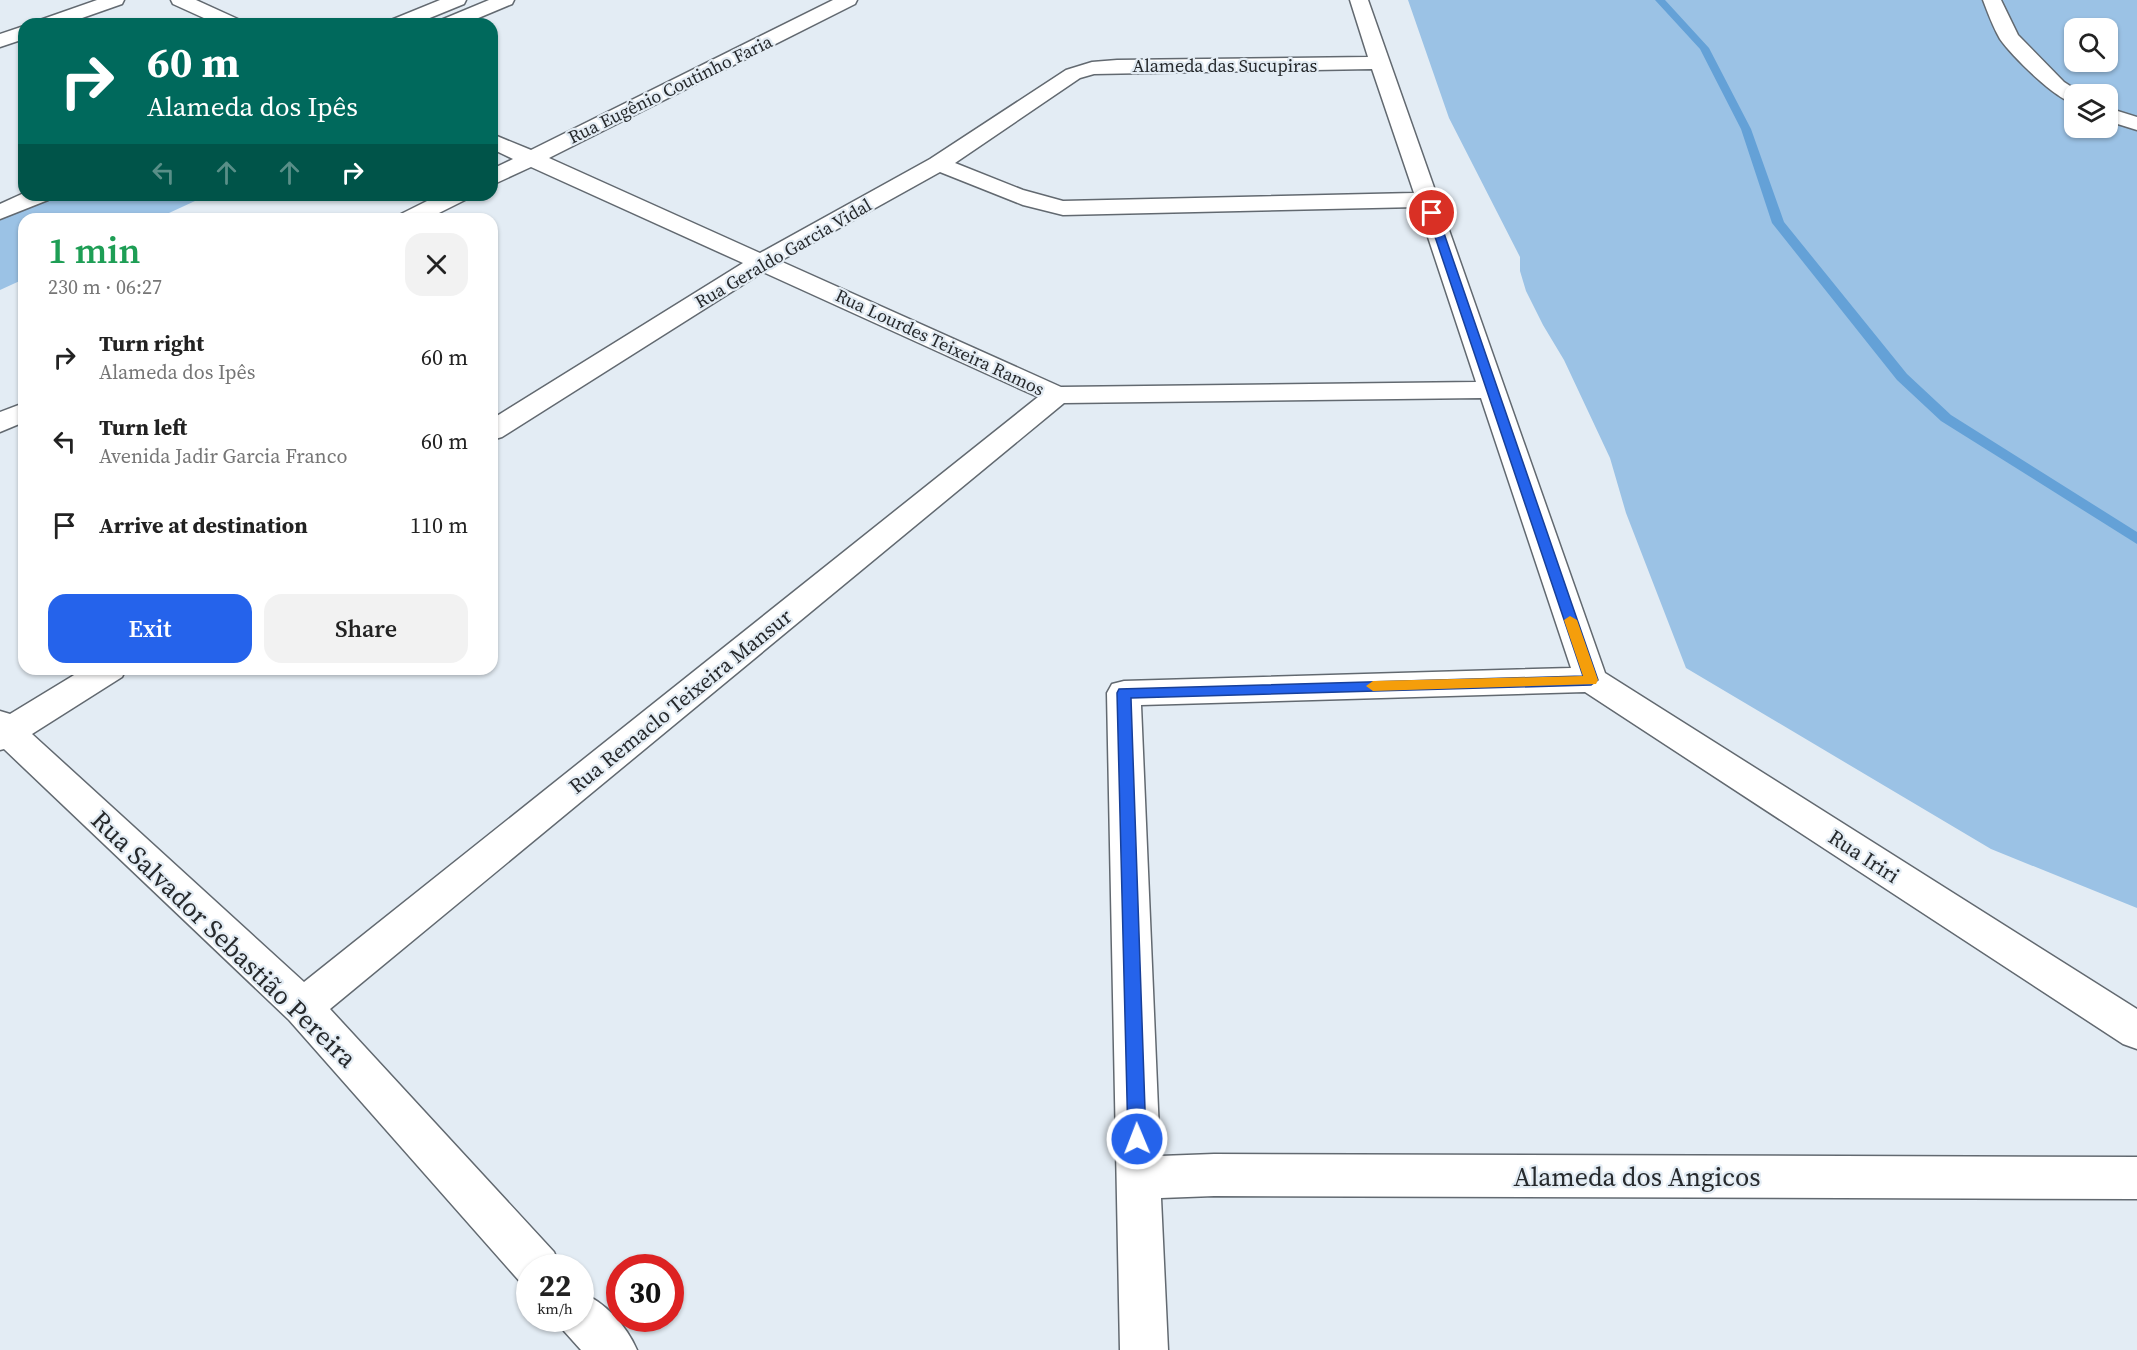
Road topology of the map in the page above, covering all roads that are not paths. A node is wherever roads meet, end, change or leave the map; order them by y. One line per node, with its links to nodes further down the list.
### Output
1 (115, 0): 8 (street)
2 (180, 0): 9 (street)
3 (457, 0): 10 (street)
4 (505, 0): 11 (street)
5 (848, 0): 20 (street, Rua Eugênio Coutinho Faria)
6 (1359, 0): 14 (street)
7 (1992, 0): 16 (street)
8 (64, 18)
9 (220, 18)
10 (413, 18)
11 (462, 18)
12 (18, 34): 13 (street)
13 (0, 40)
14 (1380, 63): 15 (street, Alameda das Sucupiras); 23 (street)
15 (1073, 74): 21 (street, Rua Geraldo Garcia Vidal)
16 (2064, 91)
17 (2118, 117): 18 (street)
18 (2137, 124)
19 (498, 144): 20 (street, Rua Lourdes Teixeira Ramos)
20 (531, 158): 22 (street, Rua Eugênio Coutinho Faria); 28 (street, Rua Lourdes Teixeira Ramos)
21 (938, 164): 23 (street); 28 (street, Rua Geraldo Garcia Vidal)
22 (498, 175)
23 (1427, 200): 29 (street)
24 (26, 201): 26 (street)
25 (445, 201): 27 (street)
26 (0, 212)
27 (421, 213)
28 (763, 261): 30 (street, Rua Lourdes Teixeira Ramos); 33 (street, Rua Geraldo Garcia Vidal)
29 (1492, 390): 30 (street, Rua Lourdes Teixeira Ramos); 35 (street)
30 (1057, 396): 37 (street, Rua Remaclo Teixeira Mansur)
31 (18, 414): 32 (street)
32 (0, 423)
33 (498, 426)
34 (100, 675): 36 (street)
35 (1591, 680): 38 (street, Rua Iriri); 39 (street)
36 (3, 731): 37 (street, Rua Salvador Sebastião Pereira)
37 (303, 1007): 41 (street, Rua Salvador Sebastião Pereira)
38 (2137, 1031)
39 (1138, 1178): 40 (street, Alameda dos Angicos); 44 (street)
40 (2137, 1178)
41 (525, 1254)
42 (594, 1330): 43 (street)
43 (613, 1350)
44 (1143, 1350)

